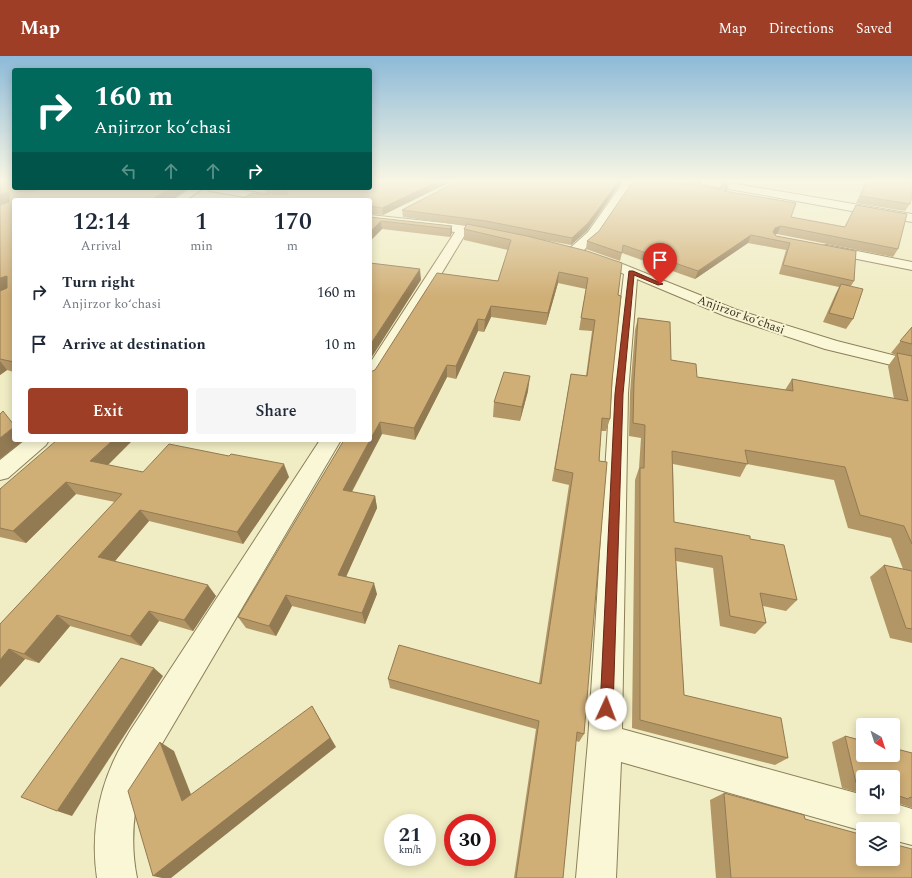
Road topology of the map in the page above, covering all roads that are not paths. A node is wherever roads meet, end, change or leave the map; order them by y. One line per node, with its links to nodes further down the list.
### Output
1 (376, 219): 3 (street)
2 (603, 219): 8 (street)
3 (386, 220): 4 (street)
4 (463, 229): 5 (street); 12 (street)
5 (508, 237)
6 (815, 246): 10 (street)
7 (559, 248): 8 (street)
8 (574, 252): 9 (street)
9 (588, 256)
10 (912, 266)
11 (912, 365): 16 (street, Anjirzor koʻchasi)
12 (372, 375)
13 (37, 442): 15 (street)
14 (330, 442): 18 (street)
15 (0, 472)
16 (605, 741): 17 (street); 19 (street)
17 (912, 827)
18 (116, 873)
19 (596, 878)

